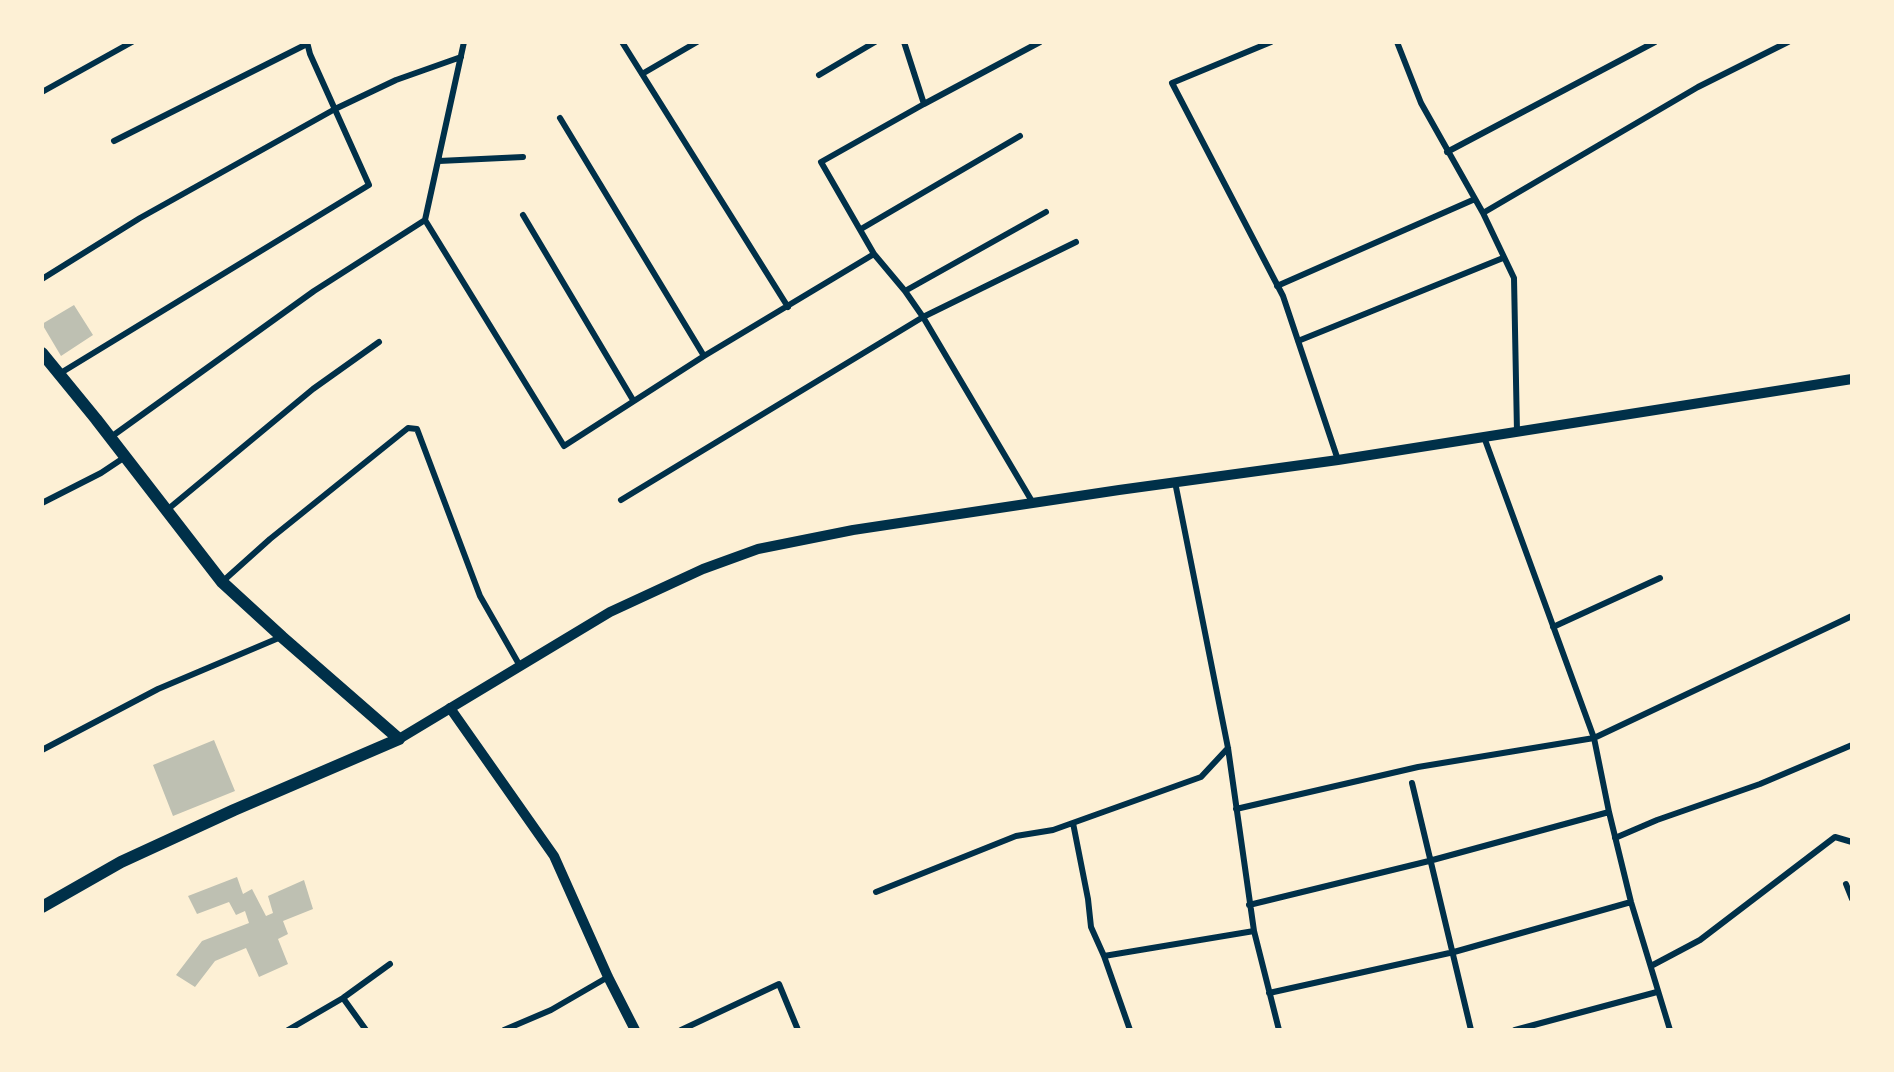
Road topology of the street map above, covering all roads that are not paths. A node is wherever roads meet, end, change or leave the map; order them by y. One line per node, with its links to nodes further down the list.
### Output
1 (132, 42): 16 (street)
2 (464, 42): 13 (street)
3 (621, 42): 14 (street)
4 (697, 42): 14 (street)
5 (875, 42): 15 (street)
6 (904, 42): 17 (street)
7 (1040, 42): 17 (street)
8 (1271, 42): 35 (street)
9 (1397, 42): 22 (street)
10 (1655, 42): 22 (street)
11 (1788, 42): 27 (street)
12 (307, 43): 18 (street); 21 (street)
13 (461, 57): 18 (street); 24 (street)
14 (642, 74): 37 (street)
15 (819, 75)
16 (42, 92)
17 (924, 104): 30 (street)
18 (335, 109): 34 (street); 43 (street)
19 (560, 118): 42 (street)
20 (1020, 136): 30 (street)
21 (114, 141)
22 (1447, 152): 25 (street)
23 (523, 158): 24 (street)
24 (439, 161): 29 (street)
25 (1475, 199): 27 (street); 35 (street)
26 (1047, 212): 36 (street)
27 (1483, 213): 33 (street)
28 (523, 215): 45 (street)
29 (425, 220): 45 (street); 47 (street)
30 (861, 229): 32 (street)
31 (1076, 242): 38 (street)
32 (874, 254): 36 (street); 37 (street)
33 (1503, 258): 39 (street); 46 (street)
34 (42, 279)
35 (1277, 286): 39 (street)
36 (905, 291): 38 (street)
37 (788, 307): 42 (street)
38 (923, 317): 52 (street); 54 (street)
39 (1298, 340): 50 (street)
40 (379, 342): 55 (street)
41 (42, 353): 43 (main road)
42 (704, 356): 45 (street)
43 (59, 374): 47 (main road)
44 (1852, 380): 46 (main road)
45 (633, 400)
46 (1517, 432): 48 (main road)
47 (111, 437): 49 (main road)
48 (1484, 437): 50 (main road); 59 (street)
49 (125, 457): 53 (street); 55 (main road)
50 (1338, 460): 51 (main road)
51 (1175, 482): 54 (main road); 66 (street)
52 (621, 500)
53 (42, 503)
54 (1033, 503): 61 (main road)
55 (167, 510): 57 (main road)
56 (1660, 578): 59 (street)
57 (222, 582): 60 (main road); 61 (street)
58 (1852, 616): 63 (street)
59 (1553, 627): 63 (street)
60 (282, 637): 64 (main road); 67 (street)
61 (520, 666): 62 (main road)
62 (450, 708): 64 (main road); 86 (main road)
63 (1593, 738): 69 (street); 70 (street)
64 (399, 739): 80 (main road)
65 (1852, 745): 72 (street)
66 (1228, 748): 69 (street); 71 (street)
67 (42, 750)
68 (1412, 783): 74 (street)
69 (1236, 809): 79 (street)
70 (1609, 812): 72 (street); 74 (street)
71 (1073, 823): 76 (street); 83 (street)
72 (1615, 838): 78 (street)
73 (1852, 842): 85 (street)
74 (1429, 861): 79 (street); 82 (street)
75 (1846, 884): 77 (street)
76 (876, 892)
77 (1852, 899)
78 (1631, 902): 82 (street); 85 (street)
79 (1249, 905): 81 (street)
80 (42, 907)
81 (1254, 931): 83 (street); 88 (street)
82 (1454, 952): 88 (street); 98 (street)
83 (1104, 956): 96 (street)
84 (390, 964): 89 (street)
85 (1651, 966): 87 (street)
86 (608, 977): 92 (street); 93 (main road)
87 (1657, 992): 99 (street); 100 (street)
88 (1269, 993): 97 (street)
89 (343, 998): 90 (street); 91 (street)
90 (288, 1030)
91 (366, 1030)
92 (504, 1030)
93 (635, 1030)
94 (681, 1030): 95 (street)
95 (798, 1030)
96 (1130, 1030)
97 (1279, 1030)
98 (1471, 1030)
99 (1515, 1030)
100 (1670, 1030)

